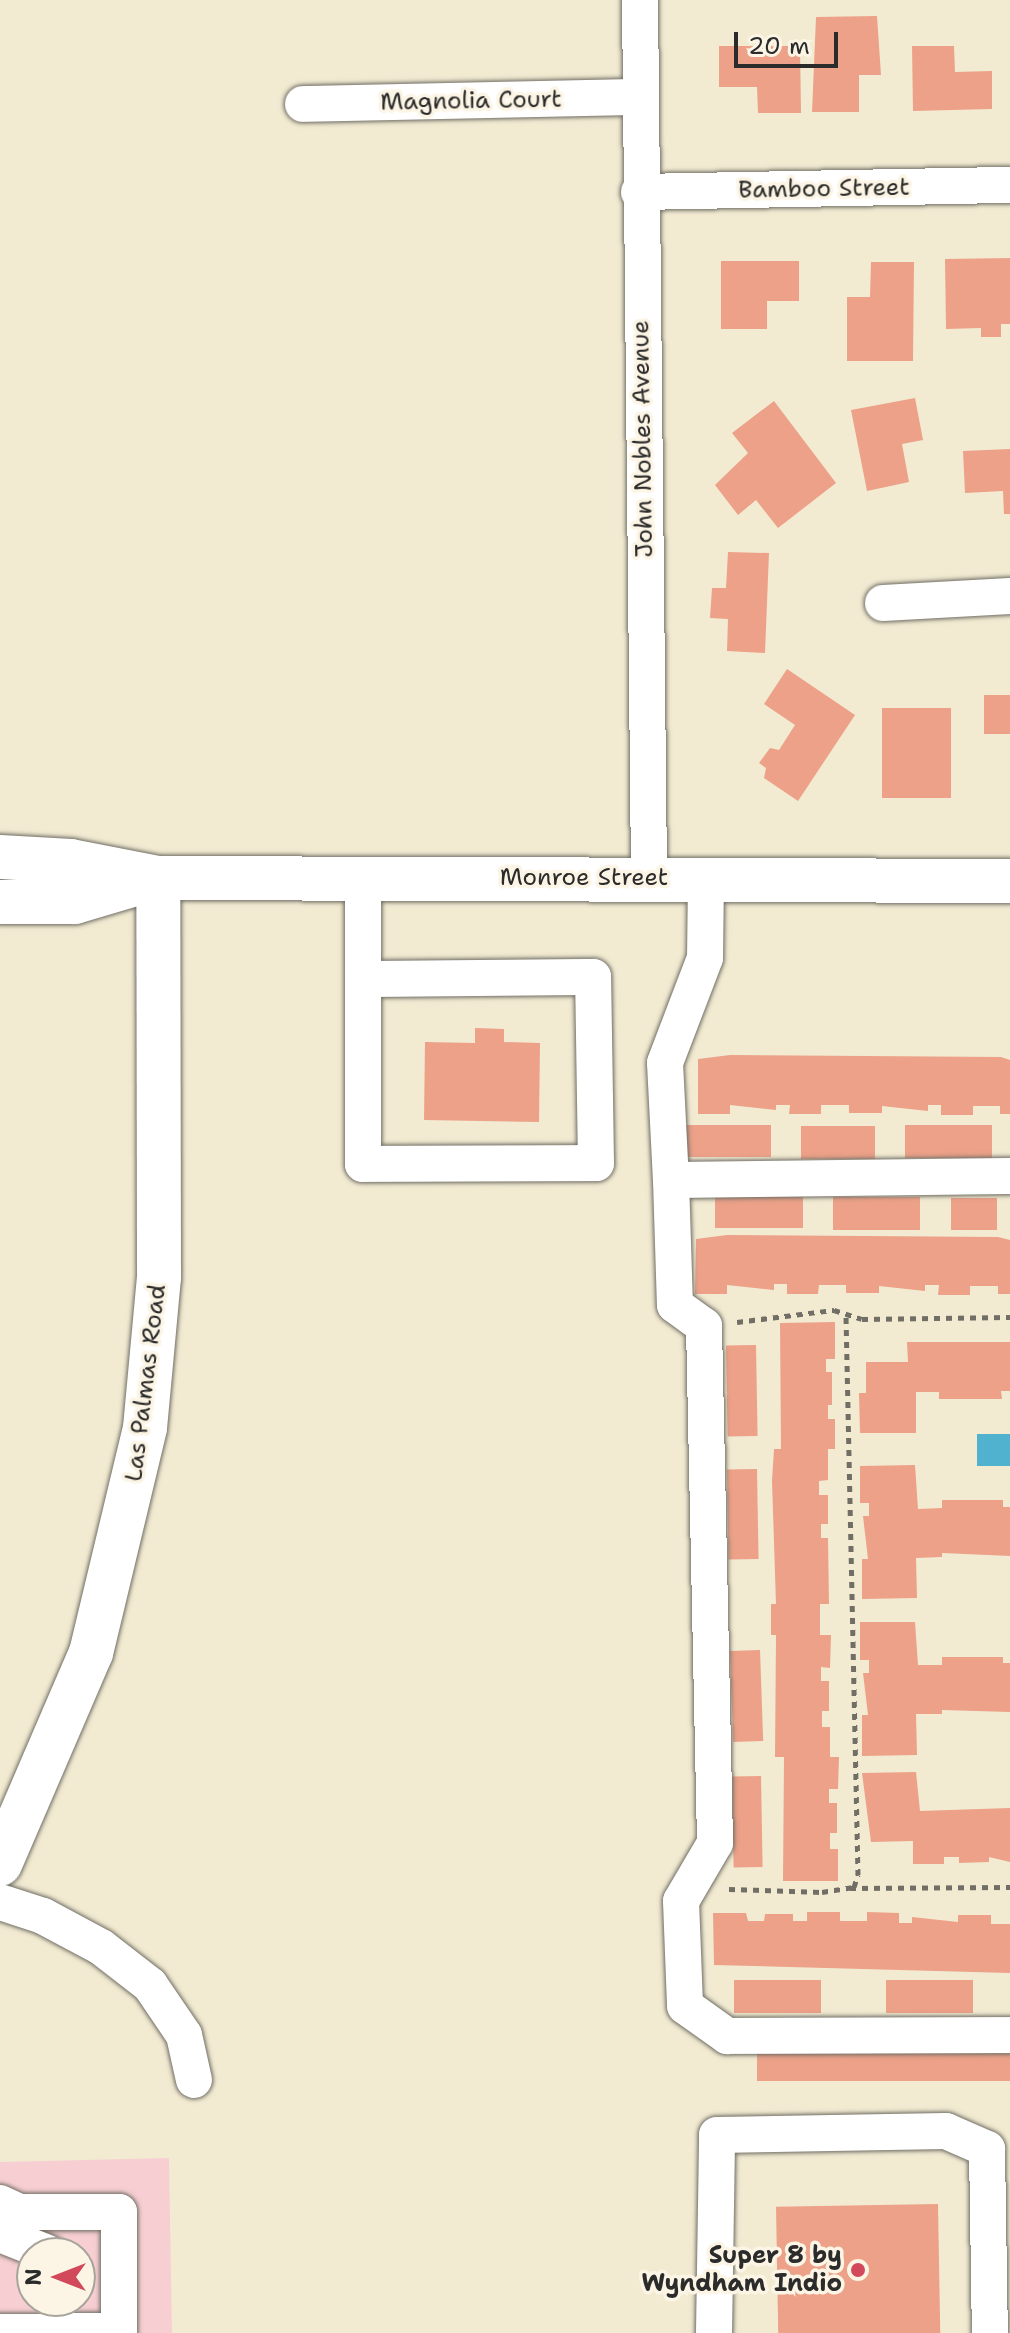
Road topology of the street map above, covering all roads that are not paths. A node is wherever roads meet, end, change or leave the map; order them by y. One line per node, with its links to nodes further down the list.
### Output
1 (640, 0): 2 (street, John Nobles Avenue)
2 (639, 97): 3 (street, Magnolia Court); 5 (street, John Nobles Avenue)
3 (303, 104)
4 (1010, 185): 5 (street, Bamboo Street)
5 (639, 192): 12 (street, John Nobles Avenue)
6 (1010, 596): 7 (street)
7 (883, 603)
8 (0, 857): 9 (main road, Monroe Street)
9 (158, 878): 10 (main road, Monroe Street); 14 (main road, Monroe Street); 18 (main road, Las Palmas Road)
10 (363, 878): 12 (main road, Monroe Street); 15 (street)
11 (706, 878): 12 (main road, Monroe Street); 13 (main road, Monroe Street); 17 (street)
12 (649, 879)
13 (1009, 884)
14 (0, 902)
15 (363, 979): 15 (street)
16 (1010, 1176): 17 (street)
17 (671, 1180): 20 (street)
18 (0, 1864)
19 (0, 1902): 21 (street)
20 (1010, 2035)
21 (194, 2080)
22 (0, 2203): 24 (street)
23 (72, 2317): 25 (street)
24 (80, 2317)
25 (0, 2332)
26 (714, 2333): 27 (street)
27 (990, 2333)

